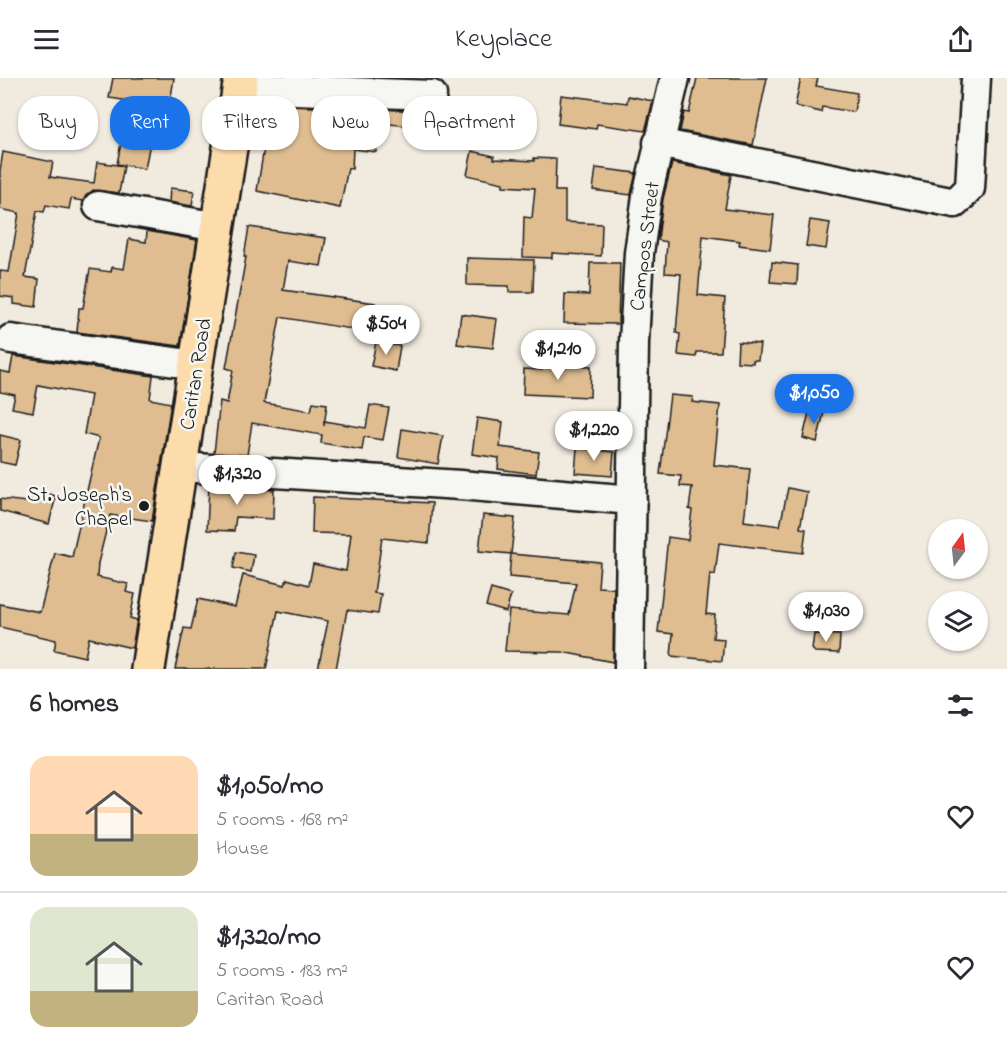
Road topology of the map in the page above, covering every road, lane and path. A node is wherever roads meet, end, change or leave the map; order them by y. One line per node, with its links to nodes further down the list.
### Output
1 (675, 78): 5 (street, Campos Street)
2 (976, 78): 5 (street)
3 (240, 83): 4 (street); 7 (main road, Caritan Road)
4 (432, 95)
5 (658, 143): 11 (street, Campos Street)
6 (98, 206): 7 (street)
7 (218, 227): 9 (main road, Caritan Road)
8 (11, 339): 9 (street)
9 (196, 364): 10 (main road, Caritan Road)
10 (180, 467): 11 (street); 12 (main road, Caritan Road)
11 (632, 500): 13 (street, Campos Street)
12 (148, 669)
13 (629, 669)

